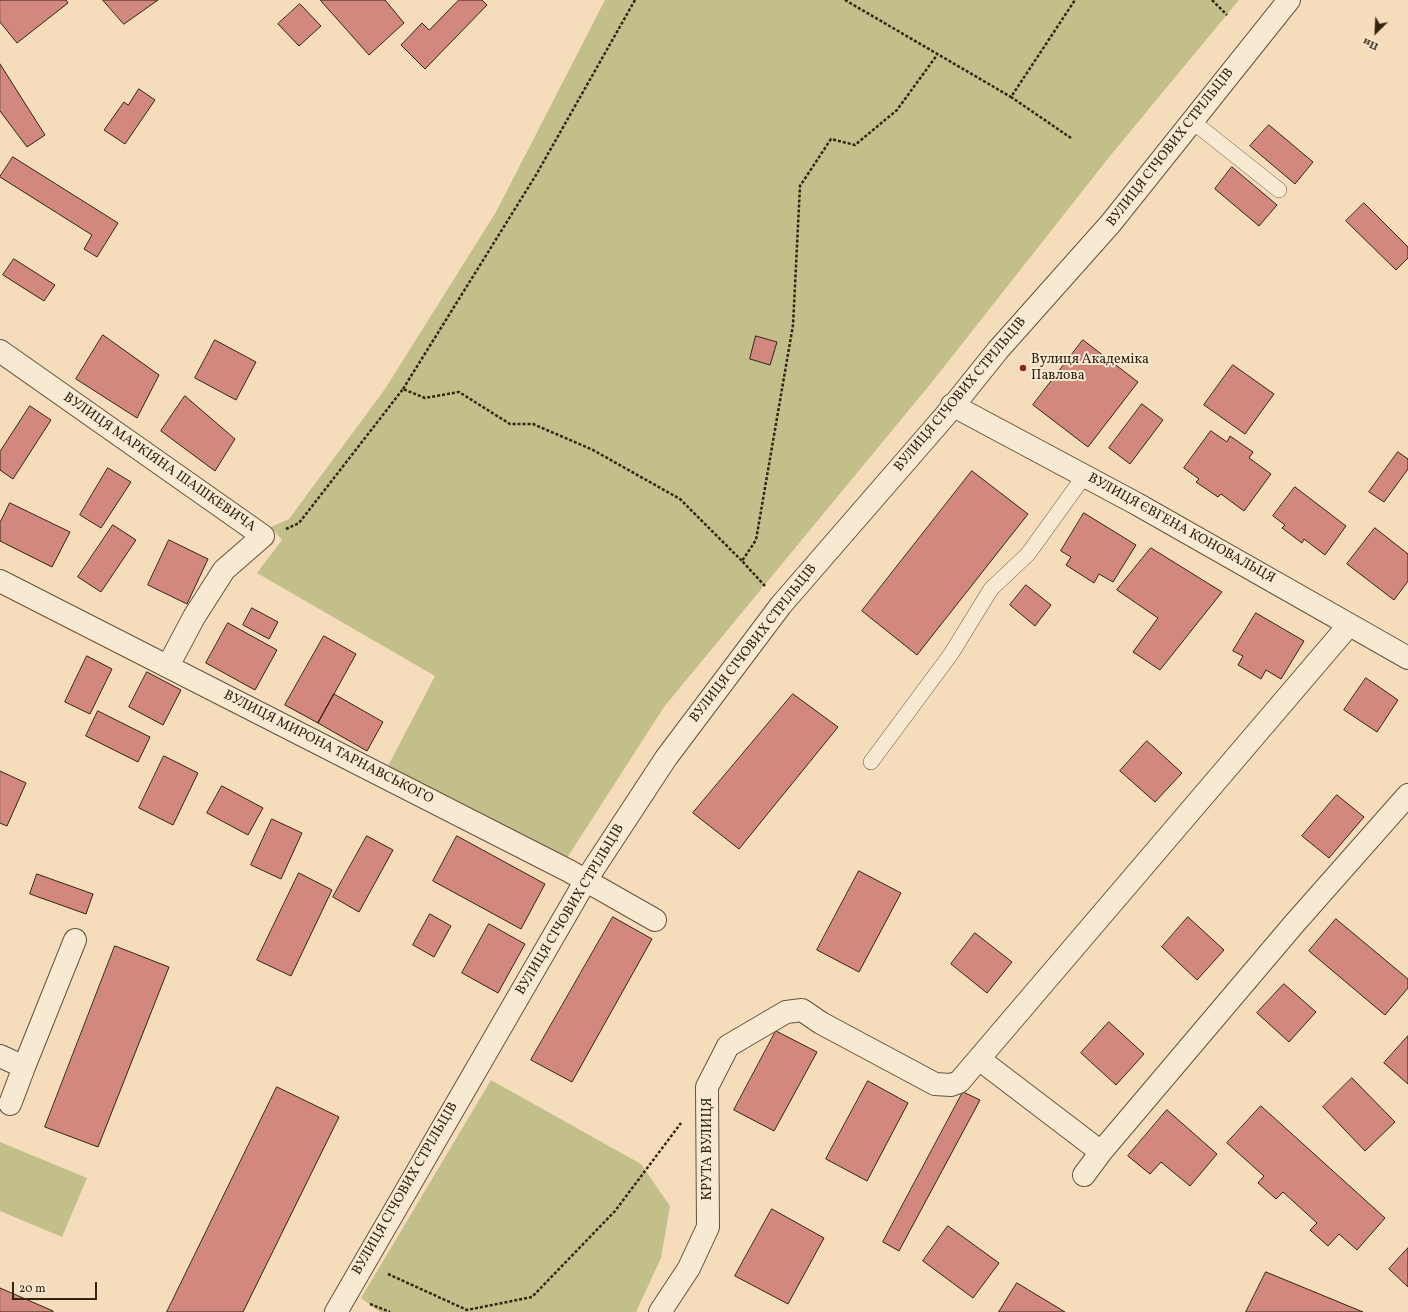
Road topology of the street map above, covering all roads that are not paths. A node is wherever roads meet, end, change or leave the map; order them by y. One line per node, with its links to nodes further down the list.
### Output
1 (1289, 0): 2 (street, ВУЛИЦЯ СІЧОВИХ СТРІЛЬЦІВ)
2 (1192, 121): 3 (lane); 5 (street, ВУЛИЦЯ СІЧОВИХ СТРІЛЬЦІВ)
3 (1279, 190)
4 (0, 351): 10 (street, ВУЛИЦЯ МАРКІЯНА ШАШКЕВИЧА)
5 (952, 405): 6 (street, ВУЛИЦЯ ЄВГЕНА КОНОВАЛЬЦЯ); 13 (street, ВУЛИЦЯ СІЧОВИХ СТРІЛЬЦІВ)
6 (1085, 475): 8 (street, ВУЛИЦЯ ЄВГЕНА КОНОВАЛЬЦЯ); 11 (lane)
7 (0, 581): 10 (street, ВУЛИЦЯ МИРОНА ТАРНАВСЬКОГО)
8 (1349, 624): 9 (street, ВУЛИЦЯ ЄВГЕНА КОНОВАЛЬЦЯ); 17 (street)
9 (1408, 658)
10 (168, 666): 13 (street, ВУЛИЦЯ МИРОНА ТАРНАВСЬКОГО)
11 (871, 762)
12 (1408, 796): 20 (street)
13 (586, 880): 14 (street, ВУЛИЦЯ МИРОНА ТАРНАВСЬКОГО); 22 (street, ВУЛИЦЯ СІЧОВИХ СТРІЛЬЦІВ)
14 (655, 920)
15 (75, 940): 18 (street)
16 (0, 1056): 18 (street)
17 (979, 1060): 20 (street); 23 (street, КРУТА ВУЛИЦЯ)
18 (24, 1067): 19 (street)
19 (10, 1104)
20 (1101, 1152): 21 (street)
21 (1084, 1175)
22 (336, 1312)
23 (660, 1312)

